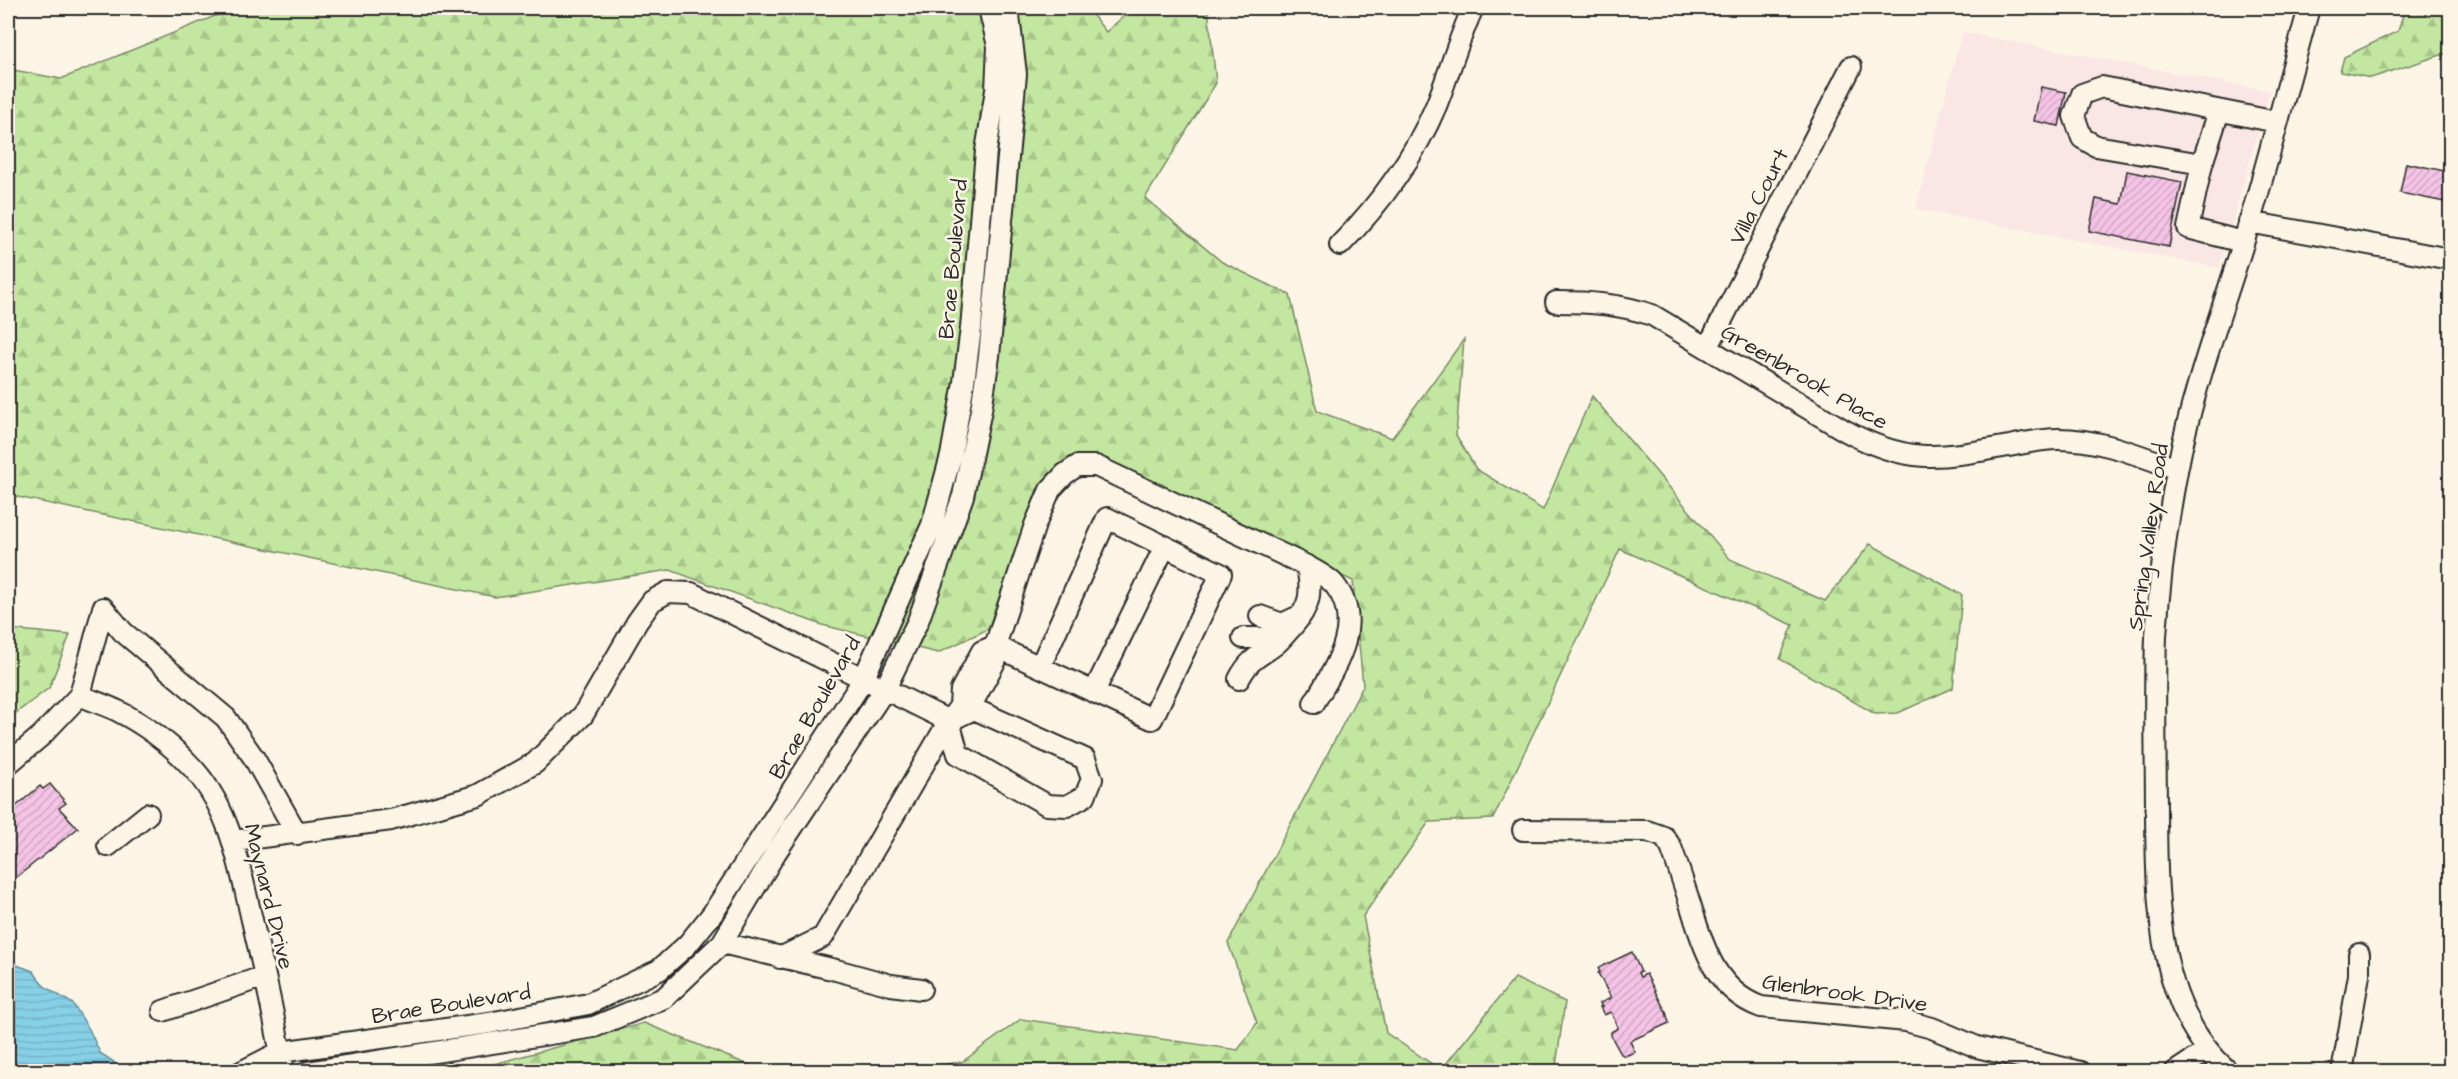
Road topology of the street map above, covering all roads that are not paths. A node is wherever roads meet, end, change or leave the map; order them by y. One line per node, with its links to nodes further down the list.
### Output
1 (989, 8): 24 (street, Brae Boulevard)
2 (1008, 8): 25 (street, Brae Boulevard)
3 (1473, 8): 11 (street)
4 (2308, 8): 7 (street, Spring Valley Road)
5 (1851, 67): 14 (street, Villa Court)
6 (2219, 111): 7 (street); 8 (street); 8 (street)
7 (2277, 122): 9 (street, Spring Valley Road)
8 (2202, 164): 10 (street)
9 (2250, 222): 10 (street, Spring Valley Road); 12 (street)
10 (2243, 242): 15 (street, Spring Valley Road)
11 (1340, 245)
12 (2451, 259)
13 (1556, 302): 14 (street, Greenbrook Place)
14 (1708, 347): 15 (street, Greenbrook Place)
15 (2177, 469): 44 (street, Spring Valley Road)
16 (1165, 546): 22 (street); 26 (street); 26 (street)
17 (1307, 566): 18 (street); 21 (street); 28 (street)
18 (1304, 614): 19 (street); 20 (street); 23 (street)
19 (1260, 616)
20 (1243, 638)
21 (995, 646): 22 (street); 29 (street)
22 (1040, 667): 26 (street)
23 (1239, 679)
24 (863, 680): 25 (street); 33 (street); 45 (street, Brae Boulevard)
25 (885, 689): 29 (street); 37 (street, Brae Boulevard)
26 (1094, 692)
27 (80, 695): 30 (street); 33 (street); 34 (street, Maynard Drive)
28 (1314, 703)
29 (954, 714): 29 (street); 36 (street)
30 (8, 764)
31 (148, 814): 35 (street)
32 (1523, 830): 49 (street, Glenbrook Drive)
33 (297, 834): 34 (street)
34 (234, 841): 41 (street, Maynard Drive)
35 (108, 846)
36 (823, 937): 39 (street); 40 (street)
37 (722, 943): 39 (street); 48 (street, Brae Boulevard)
38 (2359, 954): 52 (street)
39 (780, 958): 40 (street)
40 (836, 970): 42 (street)
41 (265, 976): 43 (street); 45 (street, Maynard Drive)
42 (921, 989)
43 (163, 1011)
44 (2208, 1050): 50 (street); 51 (street, Spring Valley Road)
45 (280, 1052): 46 (street, Brae Boulevard); 47 (street, Maynard Drive)
46 (241, 1071)
47 (284, 1071)
48 (308, 1071)
49 (2080, 1071)
50 (2175, 1071)
51 (2229, 1071)
52 (2342, 1071)

